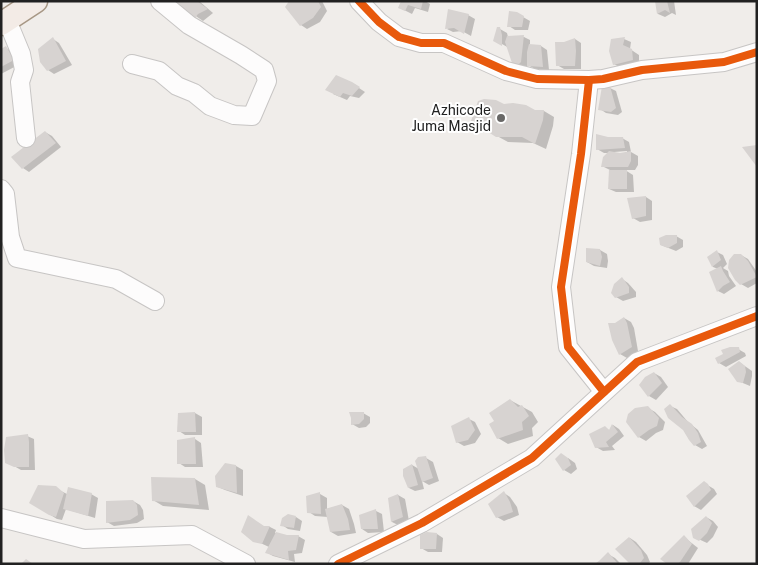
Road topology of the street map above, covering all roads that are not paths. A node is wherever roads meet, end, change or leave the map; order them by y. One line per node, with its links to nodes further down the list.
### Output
1 (160, 1): 6 (street)
2 (358, 1): 7 (street)
3 (29, 3): 4 (main road)
4 (4, 22): 8 (street)
5 (757, 52): 7 (street)
6 (132, 64)
7 (589, 80): 12 (street)
8 (26, 138)
9 (1, 189): 10 (street)
10 (155, 301)
11 (757, 316): 12 (street)
12 (604, 392): 15 (street)
13 (1, 518): 14 (street)
14 (246, 564)
15 (338, 564)

